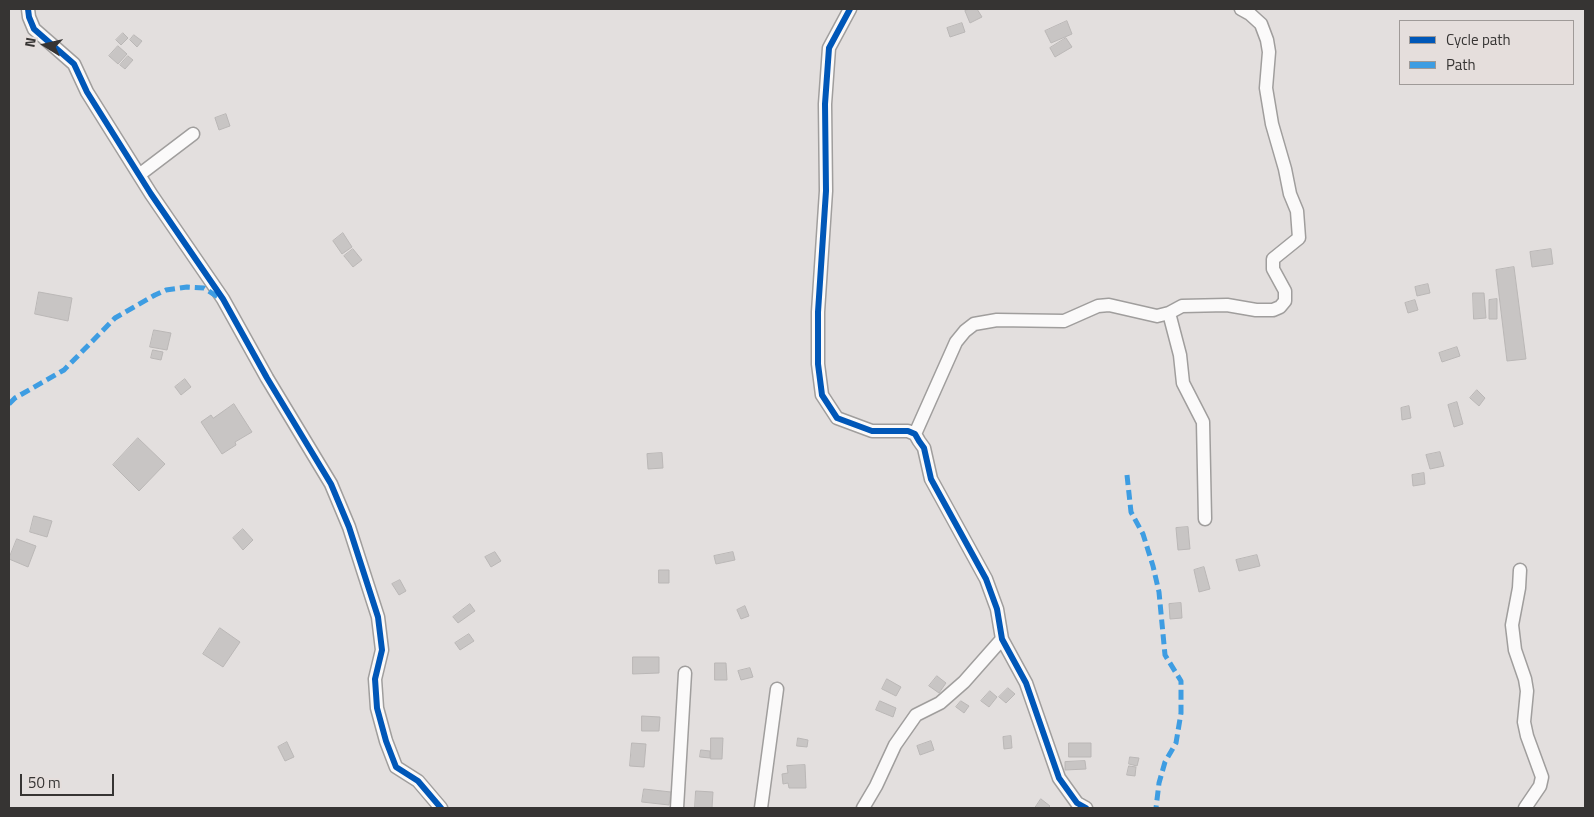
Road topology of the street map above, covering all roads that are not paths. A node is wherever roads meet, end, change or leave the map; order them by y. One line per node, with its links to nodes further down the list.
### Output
1 (28, 9): 5 (street)
2 (850, 9): 7 (street)
3 (1241, 9): 6 (street)
4 (193, 134): 5 (street)
5 (139, 176): 13 (street)
6 (1169, 314): 7 (street); 8 (street)
7 (915, 434): 10 (street)
8 (1206, 519)
9 (1520, 570): 18 (street)
10 (1002, 639): 16 (street); 17 (street)
11 (685, 673): 14 (street)
12 (777, 689): 15 (street)
13 (441, 808)
14 (677, 808)
15 (761, 808)
16 (863, 808)
17 (1086, 808)
18 (1525, 808)

